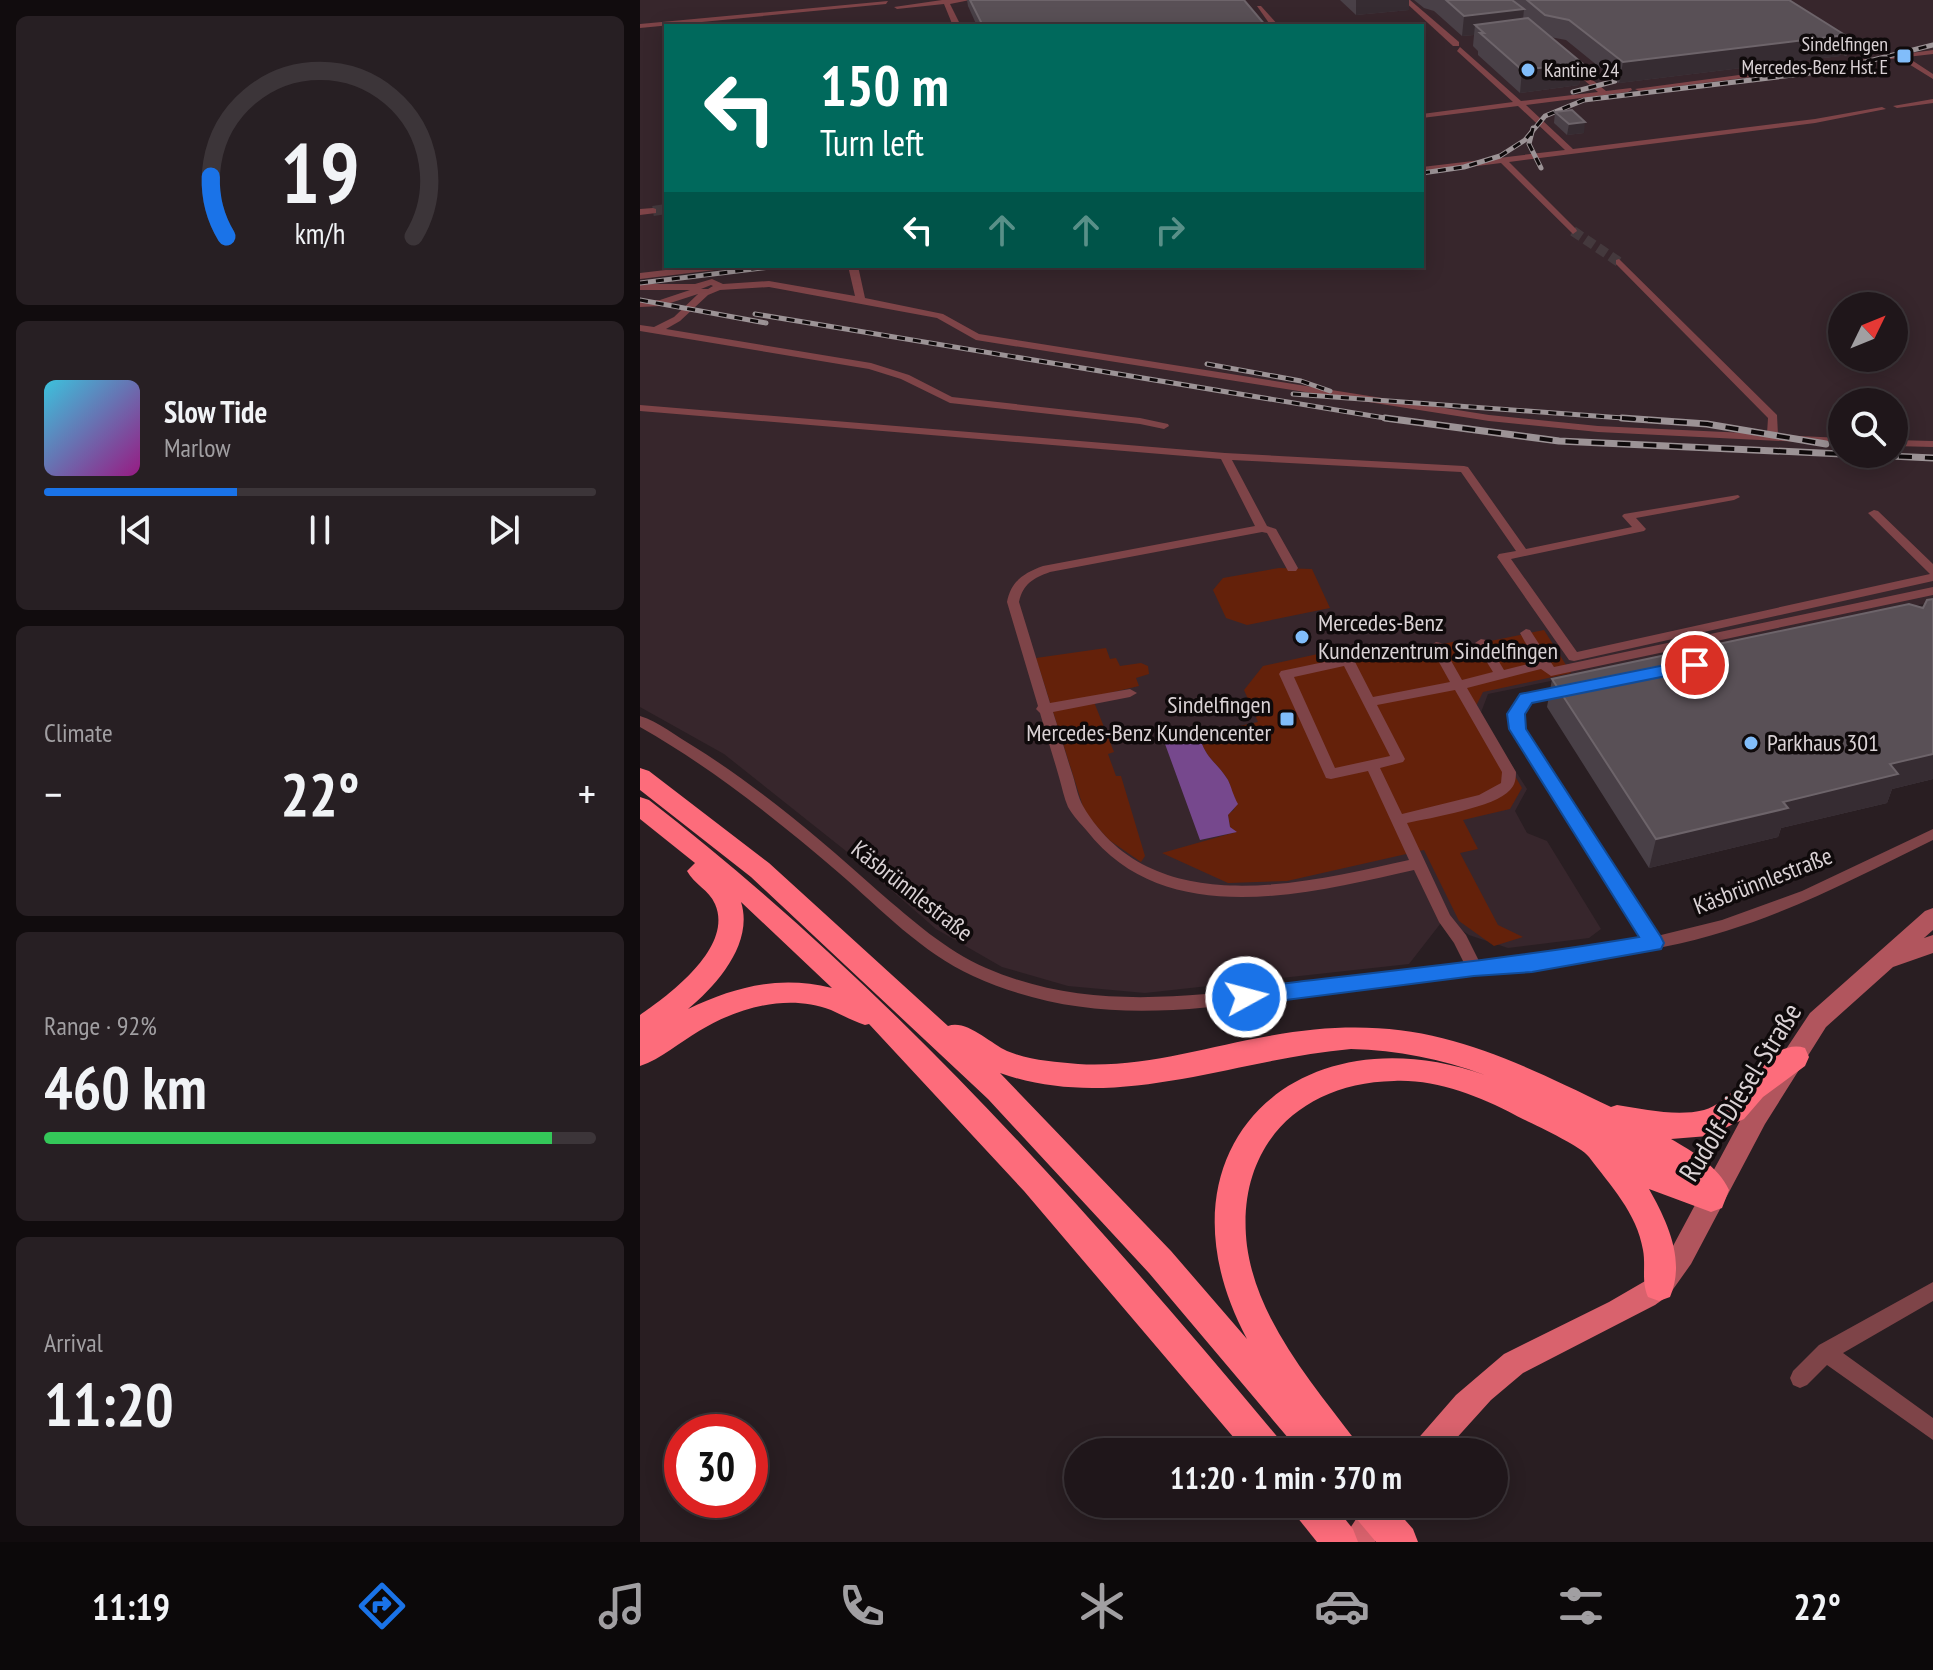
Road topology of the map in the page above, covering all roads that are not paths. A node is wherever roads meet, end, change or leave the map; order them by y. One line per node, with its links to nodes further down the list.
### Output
1 (908, 0): 6 (street)
2 (967, 0): 4 (street)
3 (1406, 0): 14 (street)
4 (945, 1): 6 (street); 8 (street)
5 (1256, 3): 9 (street)
6 (896, 4)
7 (726, 24): 10 (street)
8 (956, 24)
9 (1273, 24)
10 (640, 26)
11 (664, 30): 12 (street)
12 (640, 33)
13 (1466, 41): 14 (street)
14 (1456, 45): 27 (street)
15 (1933, 52): 17 (street)
16 (1848, 53): 19 (street)
17 (1900, 56): 19 (street); 22 (street)
18 (1563, 58): 25 (street)
19 (1860, 61): 20 (street)
20 (1835, 64)
21 (1820, 66): 23 (street)
22 (1933, 77)
23 (1639, 89)
24 (1628, 90): 25 (street)
25 (1604, 93): 27 (street)
26 (1933, 101): 28 (street)
27 (1520, 103): 30 (street); 31 (street)
28 (1897, 106)
29 (1882, 109): 31 (street)
30 (1424, 116)
31 (1570, 150): 32 (street)
32 (1503, 160): 33 (street); 36 (street)
33 (1424, 170)
34 (653, 211): 35 (street)
35 (640, 212)
36 (1573, 231)
37 (1619, 262): 52 (street)
38 (709, 268): 40 (street)
39 (853, 268): 44 (street)
40 (702, 269): 41 (street); 43 (street)
41 (640, 276)
42 (640, 287): 43 (street)
43 (701, 288): 44 (street); 45 (street); 47 (street)
44 (861, 300): 52 (street)
45 (640, 304)
46 (640, 328): 49 (street)
47 (640, 336)
48 (826, 355): 49 (street)
49 (812, 357): 51 (street)
50 (640, 408): 56 (street)
51 (1164, 426)
52 (1772, 437): 53 (street)
53 (1828, 440)
54 (1908, 443): 55 (street)
55 (1933, 444)
56 (1225, 456): 59 (street); 60 (street)
57 (1734, 497): 60 (street)
58 (1874, 513): 62 (street)
59 (1262, 528): 61 (street); 73 (street)
60 (1523, 553): 62 (street)
61 (1292, 568)
62 (1933, 574)
63 (1933, 591): 67 (street)
64 (1526, 633): 67 (street)
65 (1481, 643): 68 (street)
66 (1436, 646): 69 (street)
67 (1544, 664): 68 (street)
68 (1501, 675): 69 (street)
69 (1460, 685): 72 (street); 79 (street)
70 (1576, 688): 83 (street)
71 (1130, 693): 73 (street)
72 (1368, 702): 75 (street); 75 (street)
73 (1043, 709): 81 (street)
74 (640, 721): 85 (street, Käsbrünnlestraße)
75 (1372, 765): 79 (street)
76 (640, 777): 87 (highway)
77 (640, 806): 89 (highway)
78 (640, 814): 88 (highway)
79 (1399, 820): 81 (street)
80 (1933, 834): 83 (street, Käsbrünnlestraße)
81 (1419, 863): 85 (street)
82 (1933, 917): 86 (main road, Rudolf-Diesel-Straße)
83 (1653, 943): 85 (street, Käsbrünnlestraße)
84 (1933, 944): 86 (main road)
85 (1474, 968)
86 (1869, 971): 91 (main road, Rudolf-Diesel-Straße)
87 (885, 984): 92 (highway); 100 (highway)
88 (640, 1030)
89 (902, 1037): 90 (highway); 99 (highway)
90 (640, 1054)
91 (1795, 1057): 92 (highway); 93 (main road, Rudolf-Diesel-Straße)
92 (1594, 1129): 93 (highway); 94 (highway); 101 (highway)
93 (1713, 1194): 94 (main road, Rudolf-Diesel-Straße)
94 (1659, 1286): 102 (main road)
95 (1933, 1291): 96 (street)
96 (1826, 1352): 97 (street); 98 (street)
97 (1800, 1378)
98 (1933, 1430)
99 (1257, 1438)
100 (1311, 1438)
101 (1333, 1438)
102 (1437, 1438)
103 (1321, 1518): 107 (highway)
104 (1374, 1518): 108 (main road)
105 (1380, 1518): 109 (highway)
106 (1398, 1518): 110 (highway)
107 (1340, 1542)
108 (1356, 1542)
109 (1400, 1542)
110 (1412, 1542)

